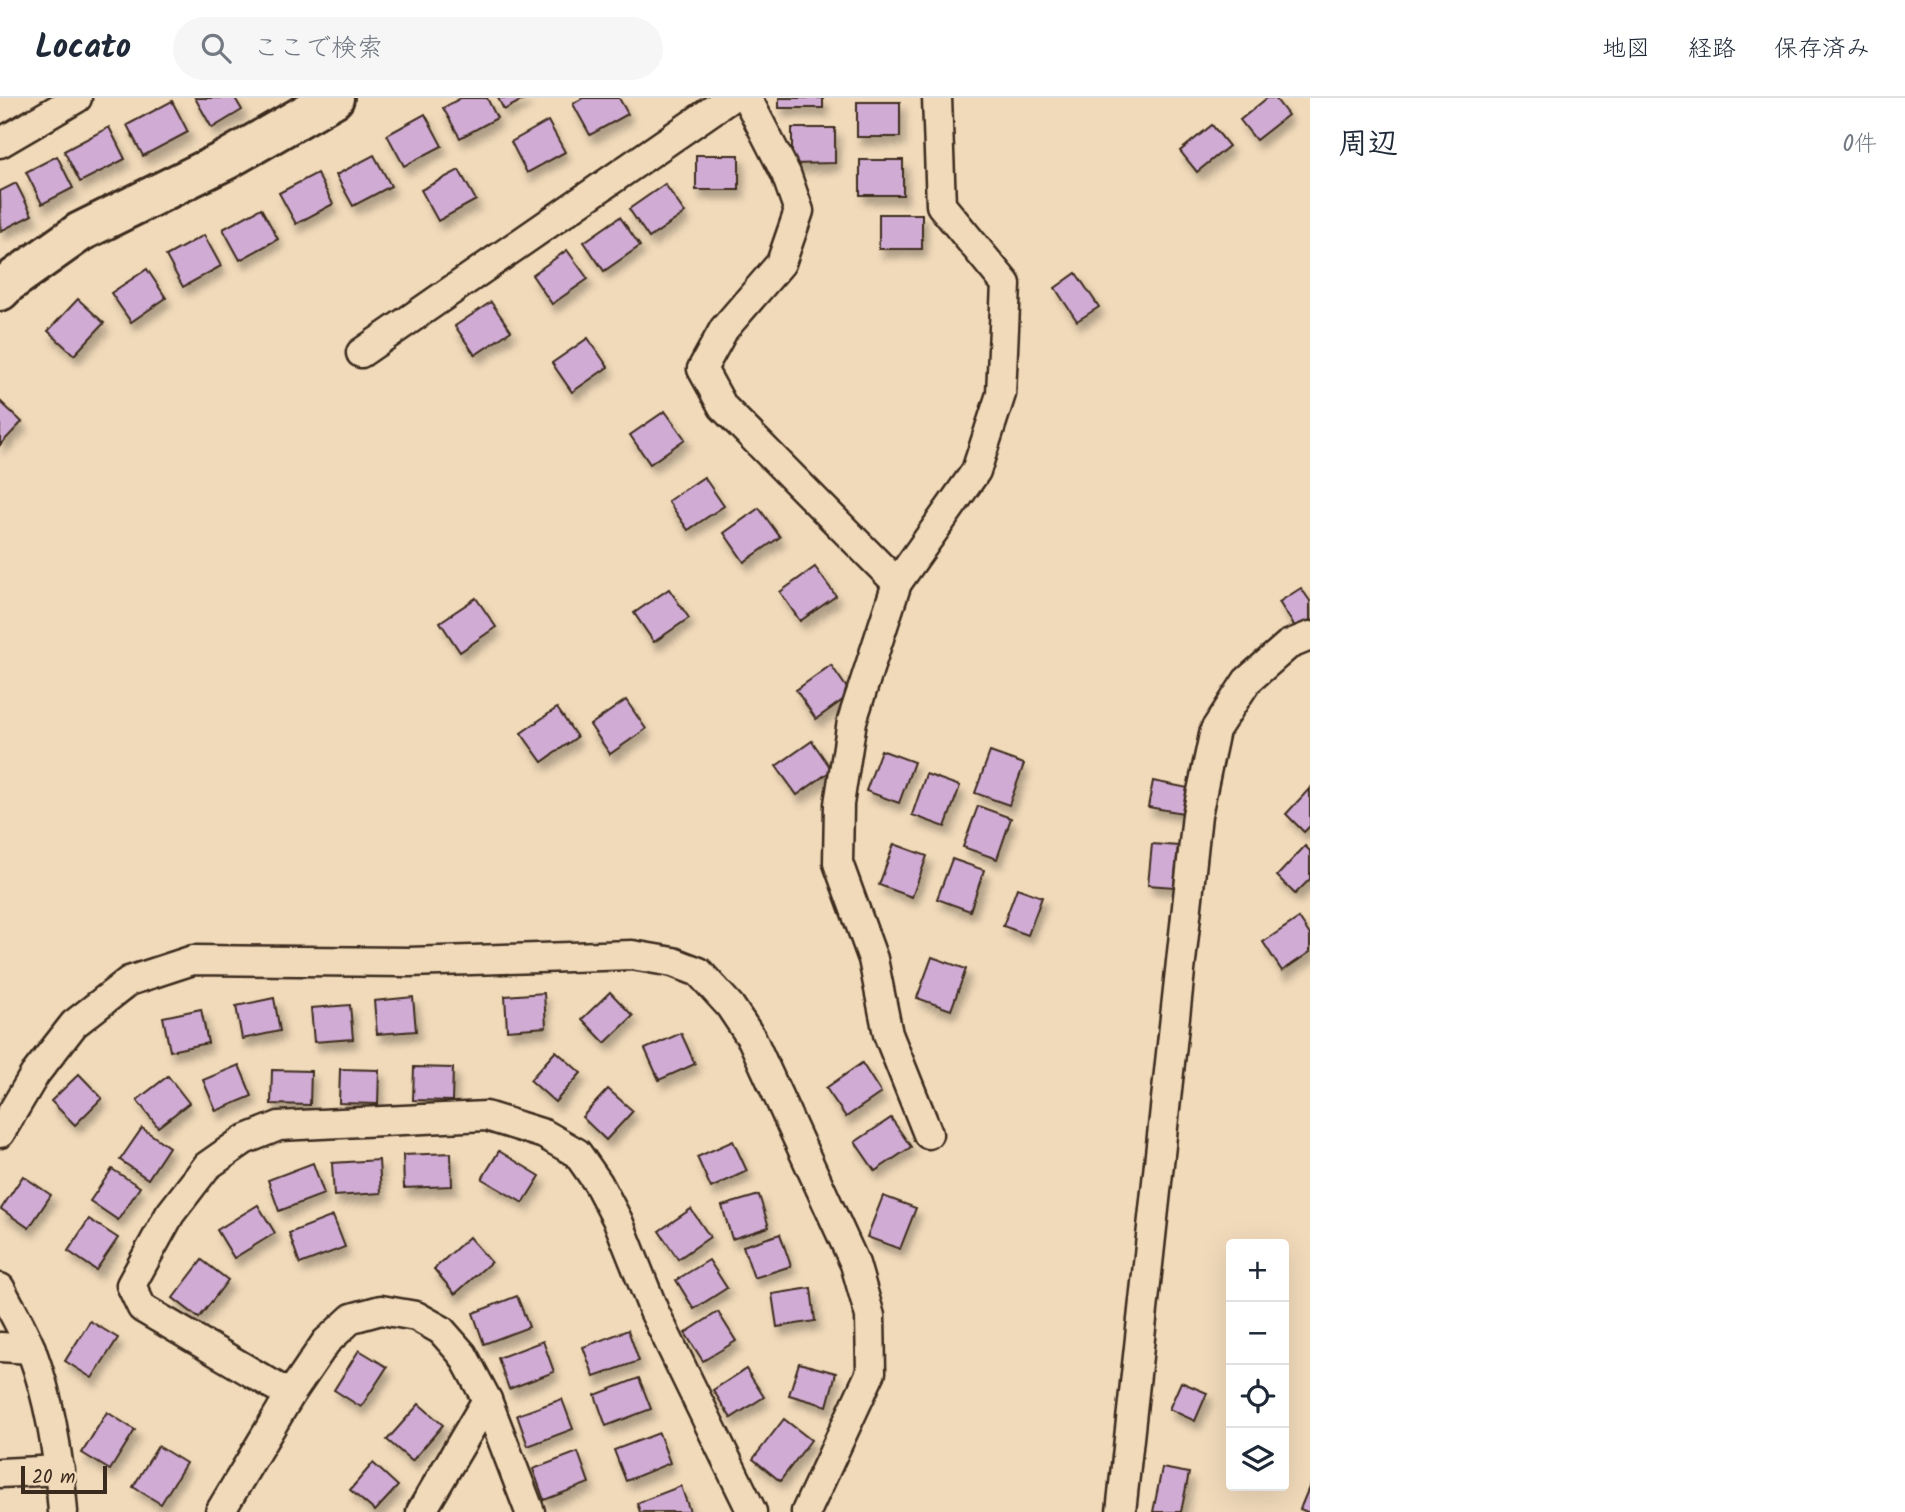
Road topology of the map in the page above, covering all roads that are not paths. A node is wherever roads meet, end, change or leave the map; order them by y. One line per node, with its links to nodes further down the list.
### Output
1 (77, 98): 6 (street)
2 (334, 98): 7 (street)
3 (730, 98): 8 (street)
4 (747, 98): 9 (street)
5 (937, 98): 9 (street)
6 (0, 143)
7 (0, 291)
8 (361, 354)
9 (897, 583): 12 (street)
10 (1310, 636): 26 (street)
11 (0, 1133): 25 (street)
12 (928, 1134)
13 (0, 1288): 15 (street)
14 (0, 1347): 15 (street)
15 (31, 1349): 18 (street)
16 (290, 1395): 17 (street); 21 (street); 24 (street)
17 (487, 1400): 22 (street); 23 (street)
18 (60, 1470): 19 (street); 20 (street)
19 (0, 1473)
20 (63, 1512)
21 (220, 1512)
22 (421, 1512)
23 (530, 1512)
24 (752, 1512)
25 (806, 1512)
26 (1121, 1512)

